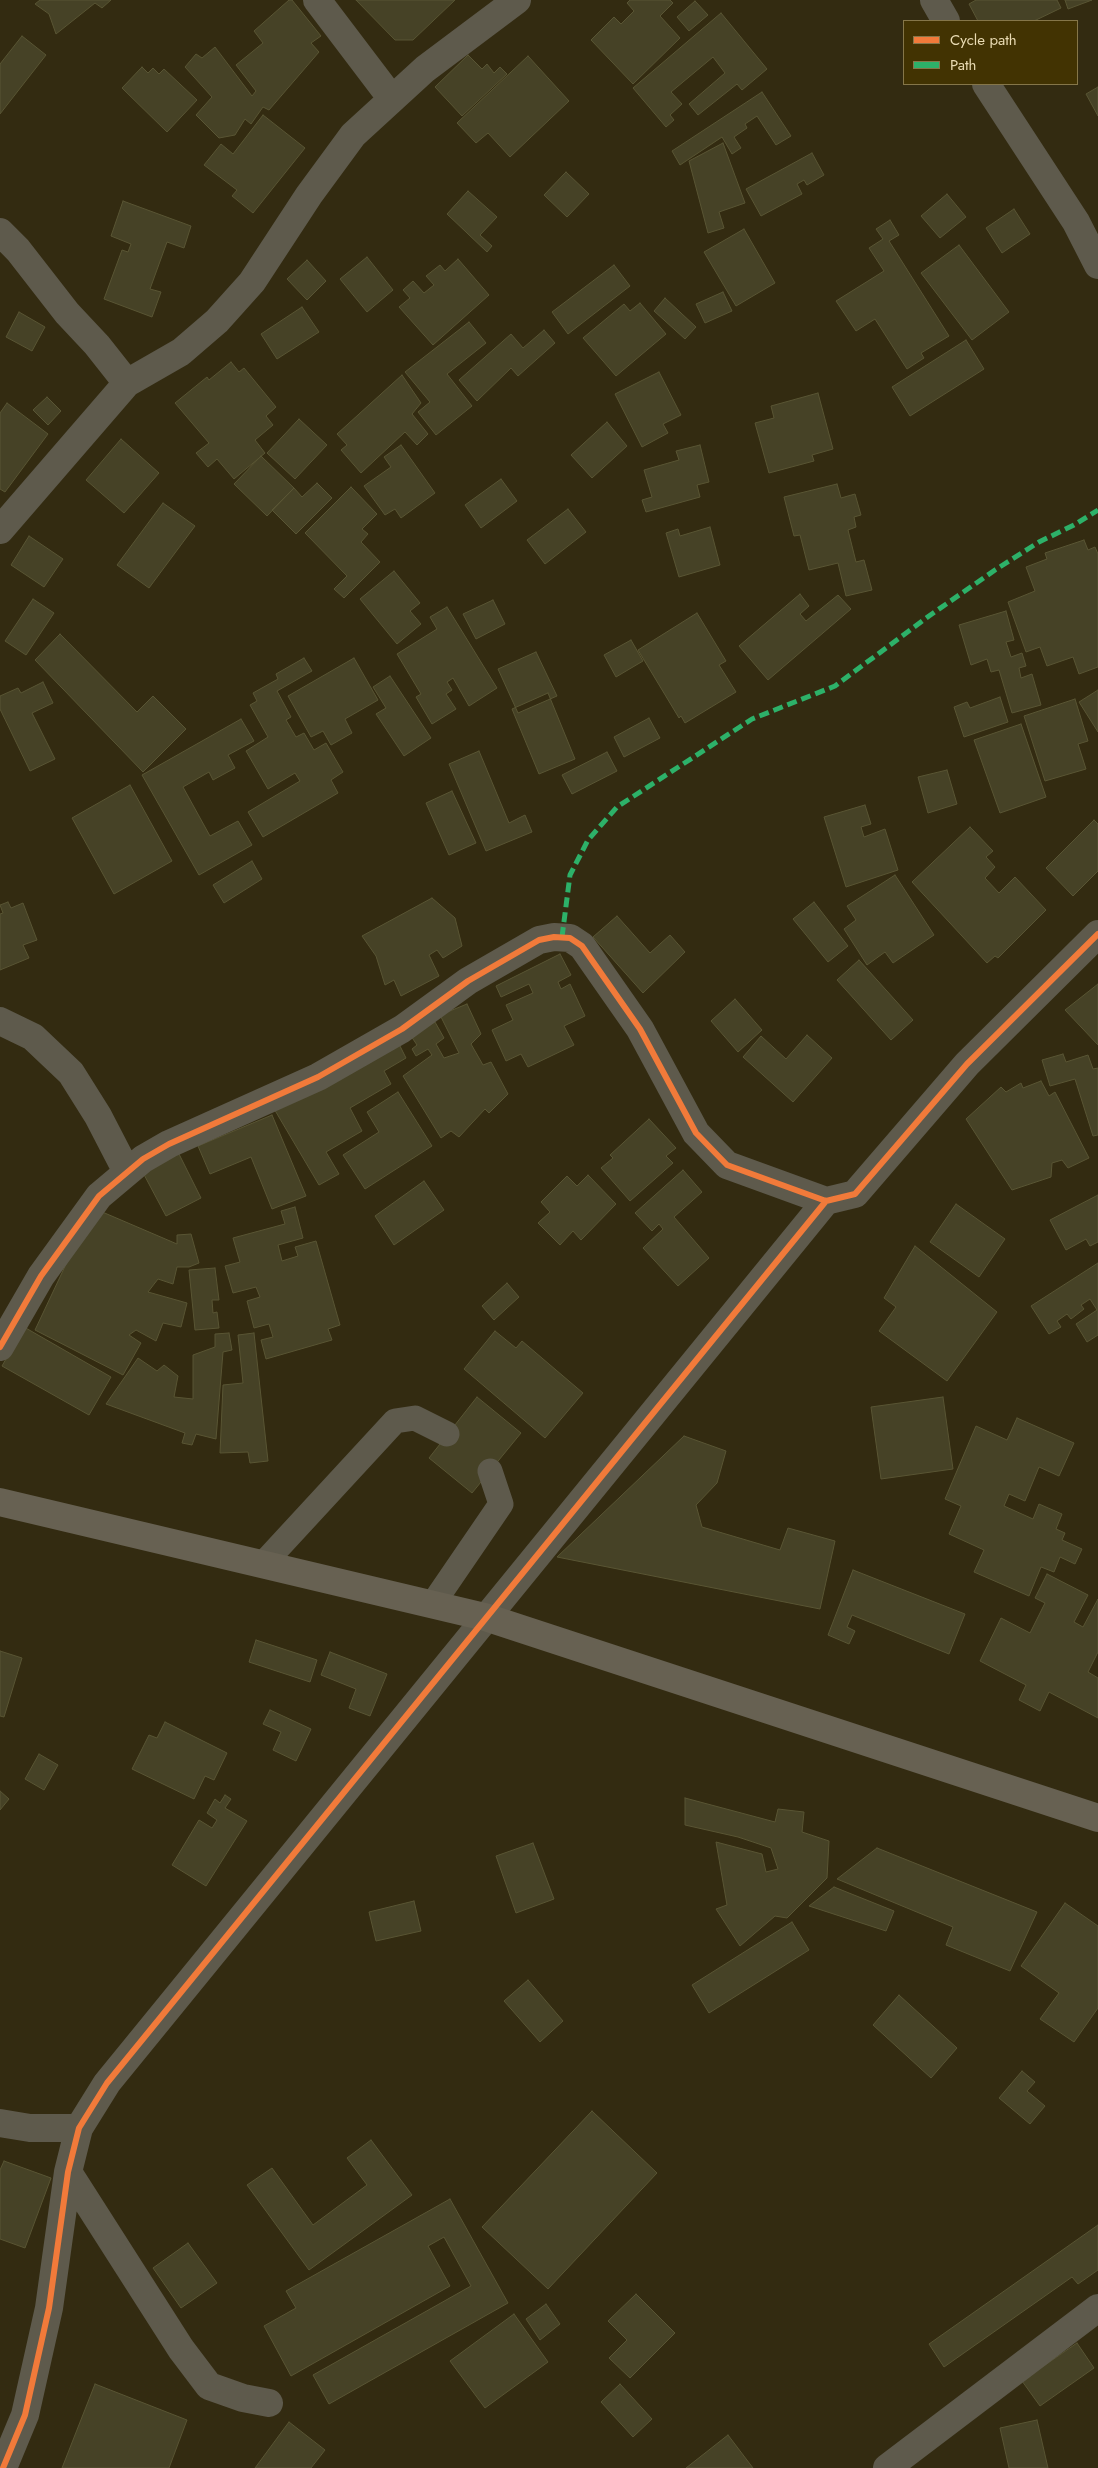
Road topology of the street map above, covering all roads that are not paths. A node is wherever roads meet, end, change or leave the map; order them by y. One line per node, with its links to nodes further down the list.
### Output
1 (317, 0): 6 (street)
2 (517, 0): 6 (street)
3 (934, 0): 4 (street)
4 (945, 20)
5 (987, 85): 8 (street)
6 (392, 99): 9 (street)
7 (0, 232): 9 (street)
8 (1098, 265)
9 (126, 383): 10 (street)
10 (0, 530)
11 (1098, 934): 14 (street)
12 (0, 1021): 13 (street)
13 (127, 1172): 14 (street); 15 (street)
14 (826, 1201): 21 (street)
15 (0, 1347)
16 (447, 1434): 19 (lane)
17 (490, 1471): 20 (lane)
18 (0, 1502): 19 (main road)
19 (263, 1564): 20 (main road)
20 (432, 1605): 21 (main road)
21 (485, 1618): 22 (main road); 24 (street)
22 (1098, 1818)
23 (0, 2123): 24 (street)
24 (79, 2128): 25 (street)
25 (68, 2172): 27 (street); 28 (street)
26 (1098, 2308): 29 (street)
27 (269, 2403)
28 (3, 2468)
29 (887, 2468)

